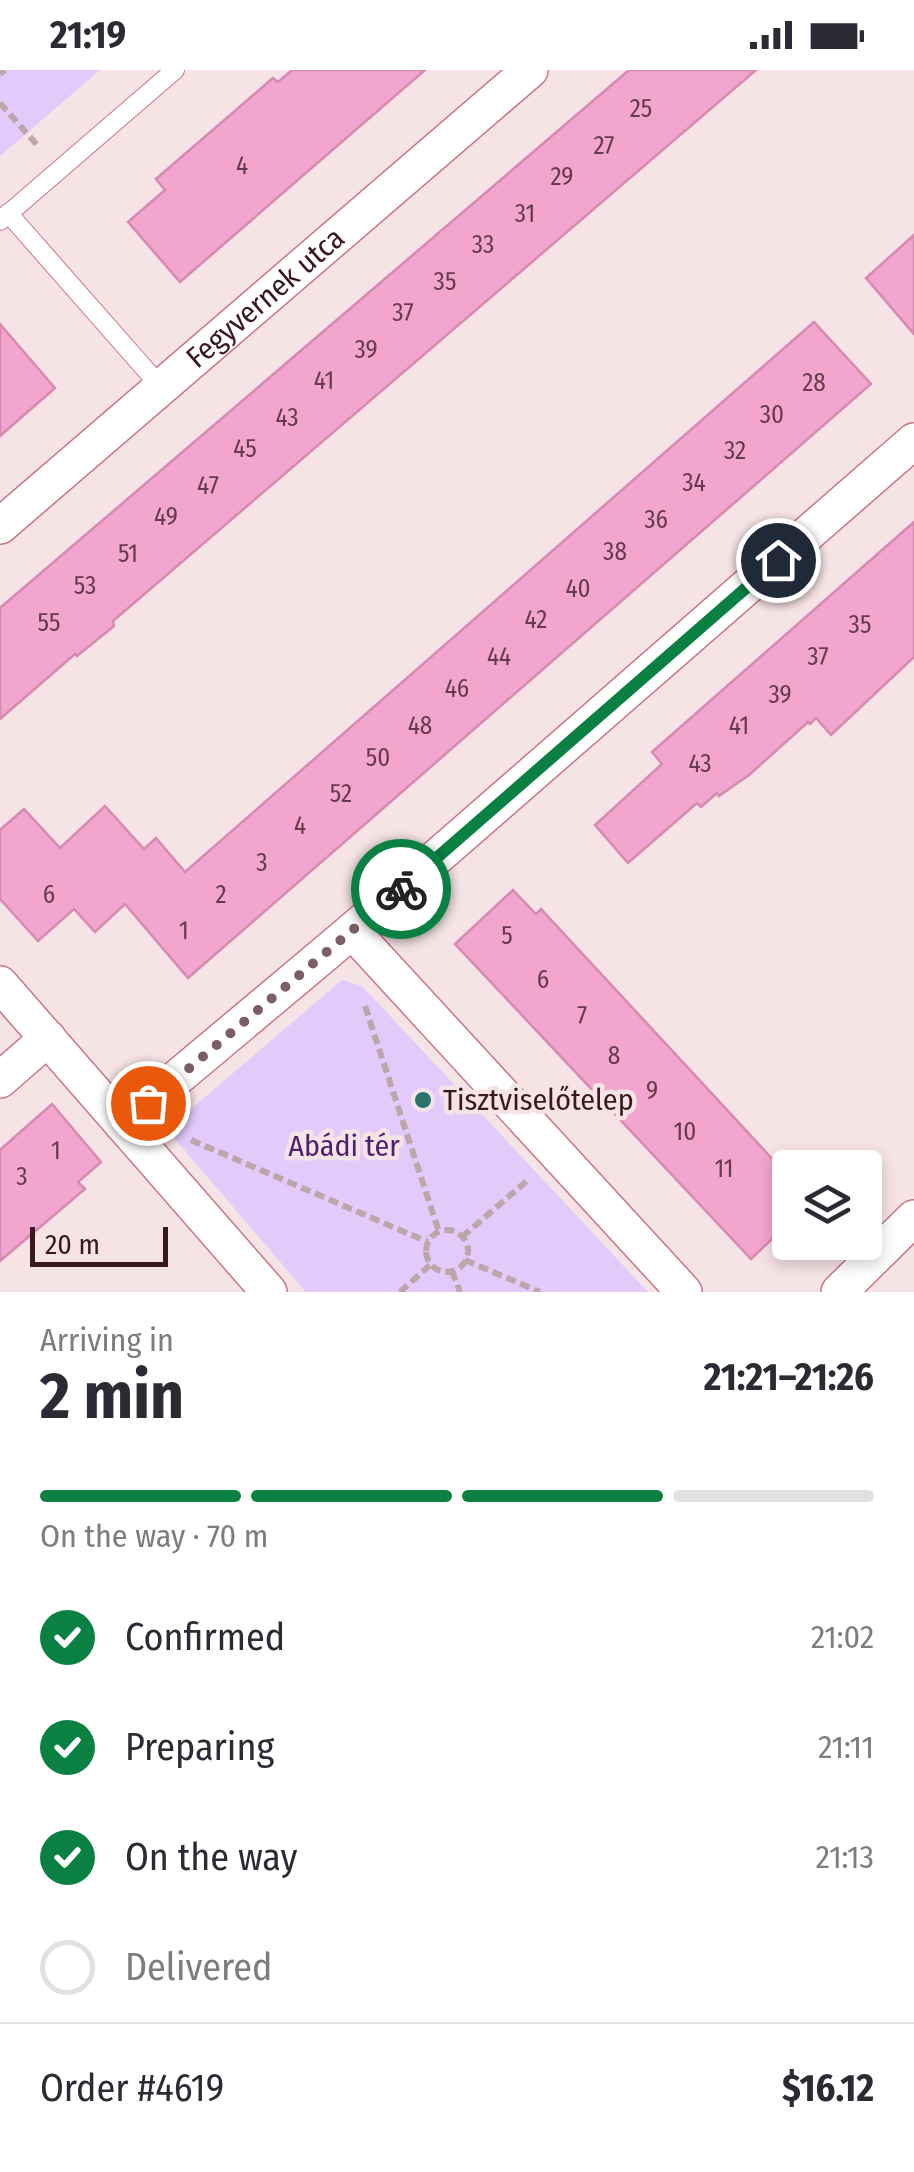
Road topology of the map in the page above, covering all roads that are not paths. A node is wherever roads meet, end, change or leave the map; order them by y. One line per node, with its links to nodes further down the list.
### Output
1 (175, 70): 3 (lane)
2 (530, 70): 4 (street, Fegyvernek utca)
3 (4, 217): 4 (lane)
4 (160, 386): 6 (street, Fegyvernek utca)
5 (914, 441): 7 (street)
6 (0, 526)
7 (352, 932): 11 (street); 14 (street)
8 (0, 984): 9 (street)
9 (48, 1038): 10 (street); 11 (street)
10 (0, 1080)
11 (122, 1124): 13 (street)
12 (914, 1218): 15 (street)
13 (270, 1292)
14 (684, 1292)
15 (839, 1292)

